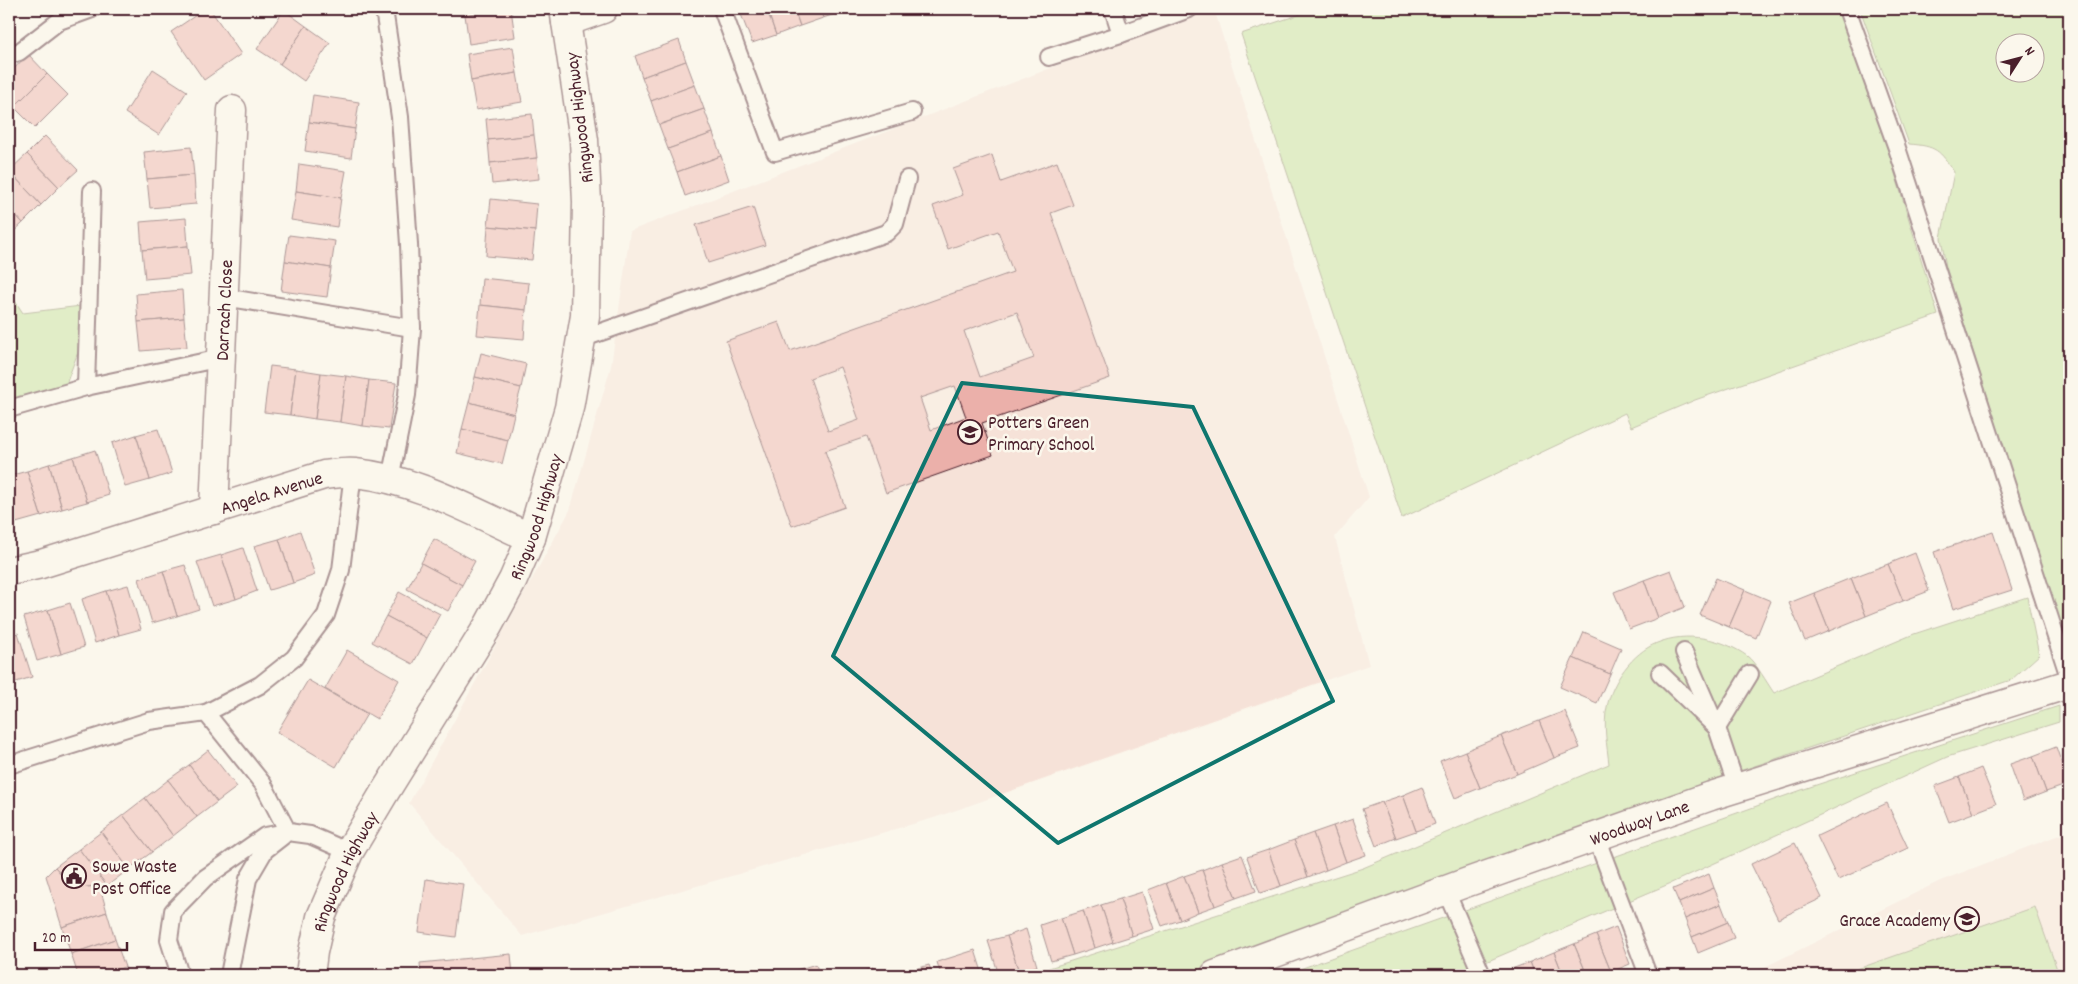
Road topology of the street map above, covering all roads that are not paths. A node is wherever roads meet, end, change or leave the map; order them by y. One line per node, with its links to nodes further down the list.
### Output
1 (92, 9): 10 (lane)
2 (384, 9): 17 (lane)
3 (603, 9): 8 (street)
4 (722, 9): 13 (lane)
5 (1113, 9): 9 (lane)
6 (1189, 9): 9 (lane)
7 (1847, 9): 30 (lane)
8 (565, 15): 18 (street, Ringwood Highway)
9 (1121, 34): 11 (lane)
10 (9, 55)
11 (1049, 57)
12 (232, 110): 16 (street, Darrach Close)
13 (912, 112)
14 (907, 179): 18 (lane)
15 (92, 191): 20 (lane)
16 (224, 297): 17 (lane); 19 (street, Darrach Close)
17 (412, 328): 23 (lane)
18 (581, 339): 25 (street, Ringwood Highway)
19 (221, 358): 20 (lane); 24 (street, Darrach Close)
20 (86, 387): 21 (lane)
21 (9, 409)
22 (353, 473): 23 (street, Angela Avenue); 24 (street, Angela Avenue); 32 (lane)
23 (390, 479): 25 (street, Angela Avenue)
24 (214, 510): 26 (street, Angela Avenue)
25 (531, 538): 38 (street, Ringwood Highway)
26 (9, 571)
27 (1684, 652): 33 (lane)
28 (1660, 674): 33 (lane)
29 (1750, 674): 33 (lane)
30 (2069, 677)
31 (2069, 684): 35 (street, Woodway Lane)
32 (206, 713): 34 (lane); 36 (lane)
33 (1717, 728): 35 (lane)
34 (9, 765)
35 (1737, 788): 37 (street, Woodway Lane)
36 (288, 832): 38 (lane); 40 (lane); 41 (lane)
37 (1596, 837): 39 (street, Woodway Lane); 45 (lane)
38 (349, 852): 42 (street, Ringwood Highway)
39 (1446, 891): 43 (street, Woodway Lane); 44 (lane)
40 (180, 975)
41 (229, 975)
42 (310, 975)
43 (1215, 975)
44 (1482, 975)
45 (1648, 975)

